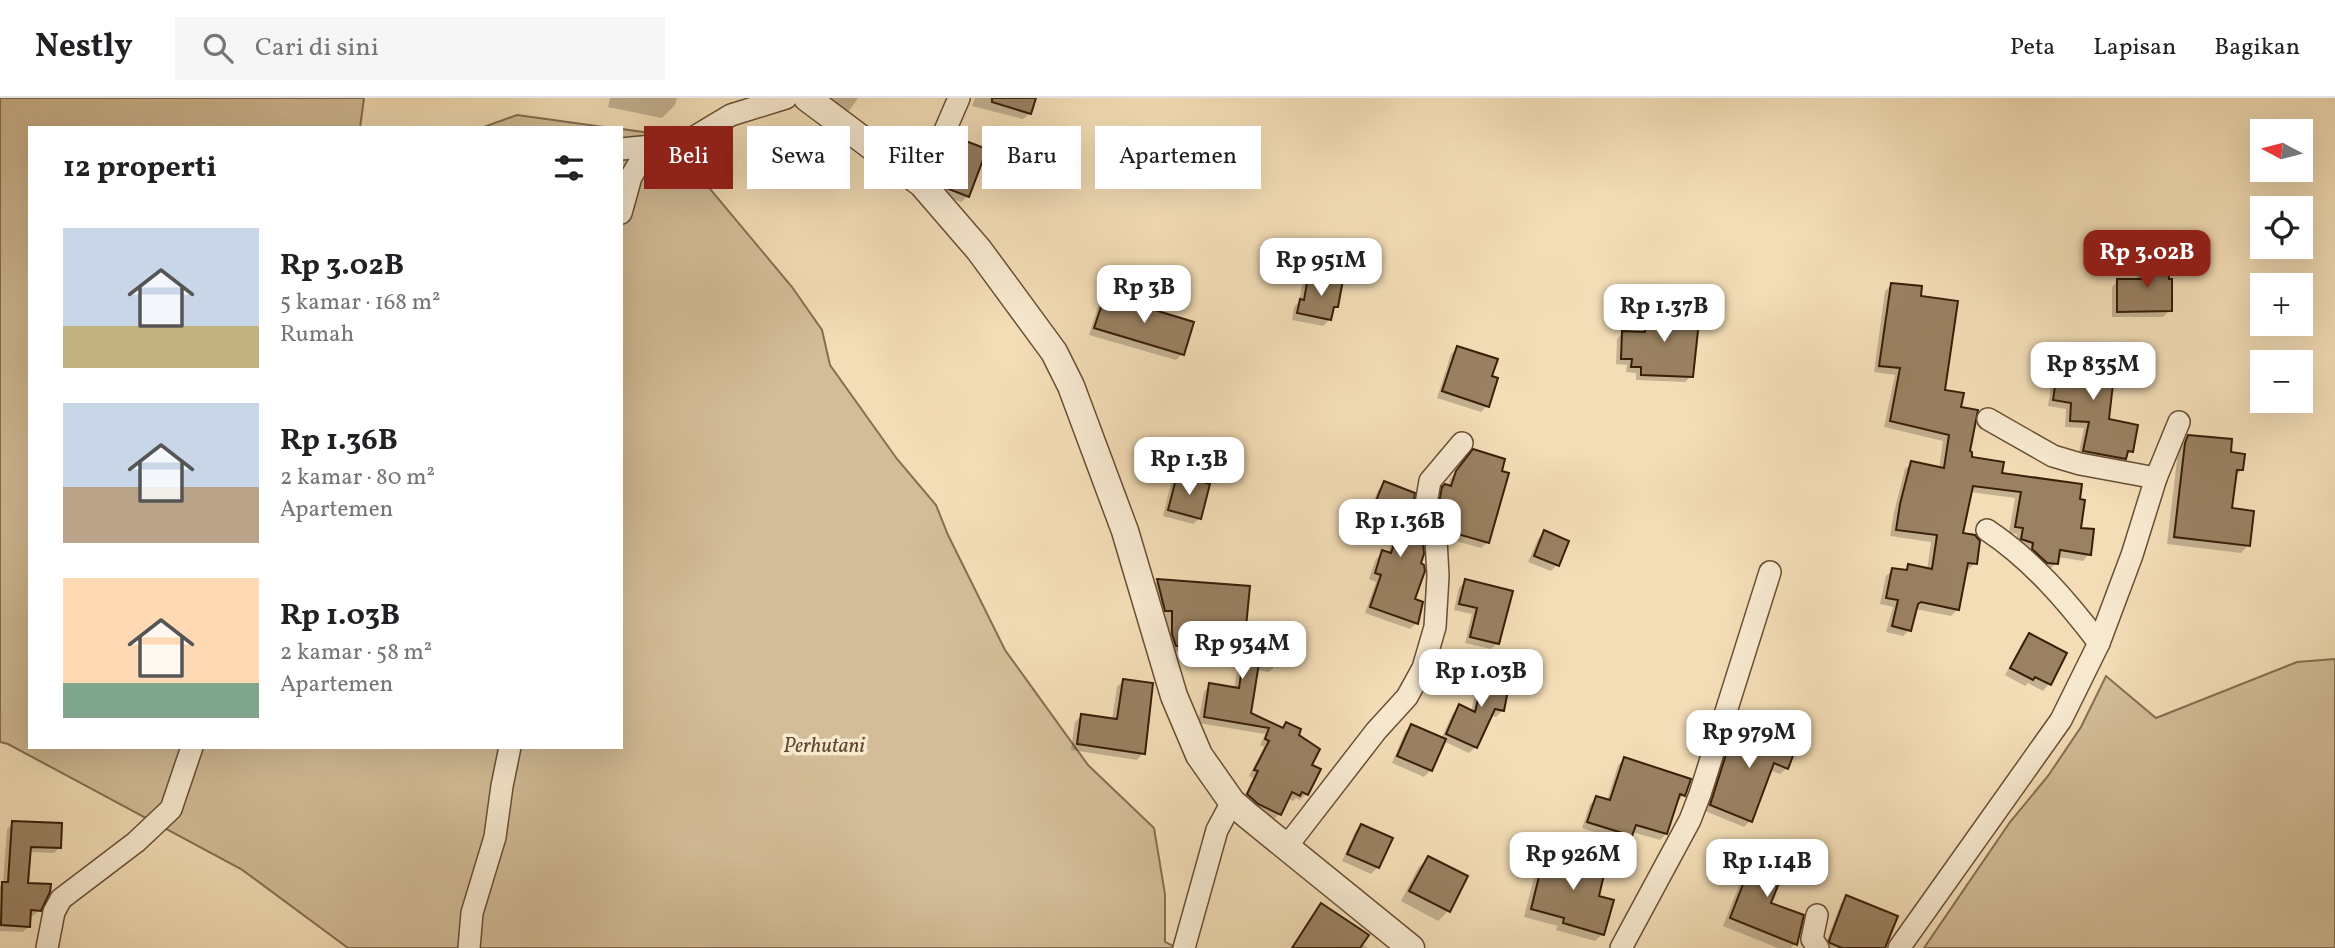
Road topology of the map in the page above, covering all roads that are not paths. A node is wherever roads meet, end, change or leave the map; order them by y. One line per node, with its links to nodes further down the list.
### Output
1 (786, 98): 4 (street)
2 (807, 98): 6 (street)
3 (959, 98): 5 (street)
4 (713, 126)
5 (947, 126)
6 (864, 141)
7 (644, 147): 8 (street)
8 (623, 149)
9 (644, 155): 11 (street)
10 (926, 189): 21 (street)
11 (623, 206)
12 (1987, 419): 15 (street)
13 (2179, 422): 15 (street)
14 (1462, 443): 22 (street)
15 (2156, 478): 18 (street)
16 (1987, 530): 18 (street)
17 (1770, 572): 28 (street)
18 (2099, 643): 30 (street)
19 (191, 749): 24 (street)
20 (510, 749): 25 (street)
21 (1232, 802): 22 (street); 26 (street)
22 (1287, 846): 27 (street)
23 (1817, 915): 29 (street)
24 (47, 948)
25 (469, 948)
26 (1184, 948)
27 (1411, 948)
28 (1621, 948)
29 (1818, 948)
30 (1899, 948)

